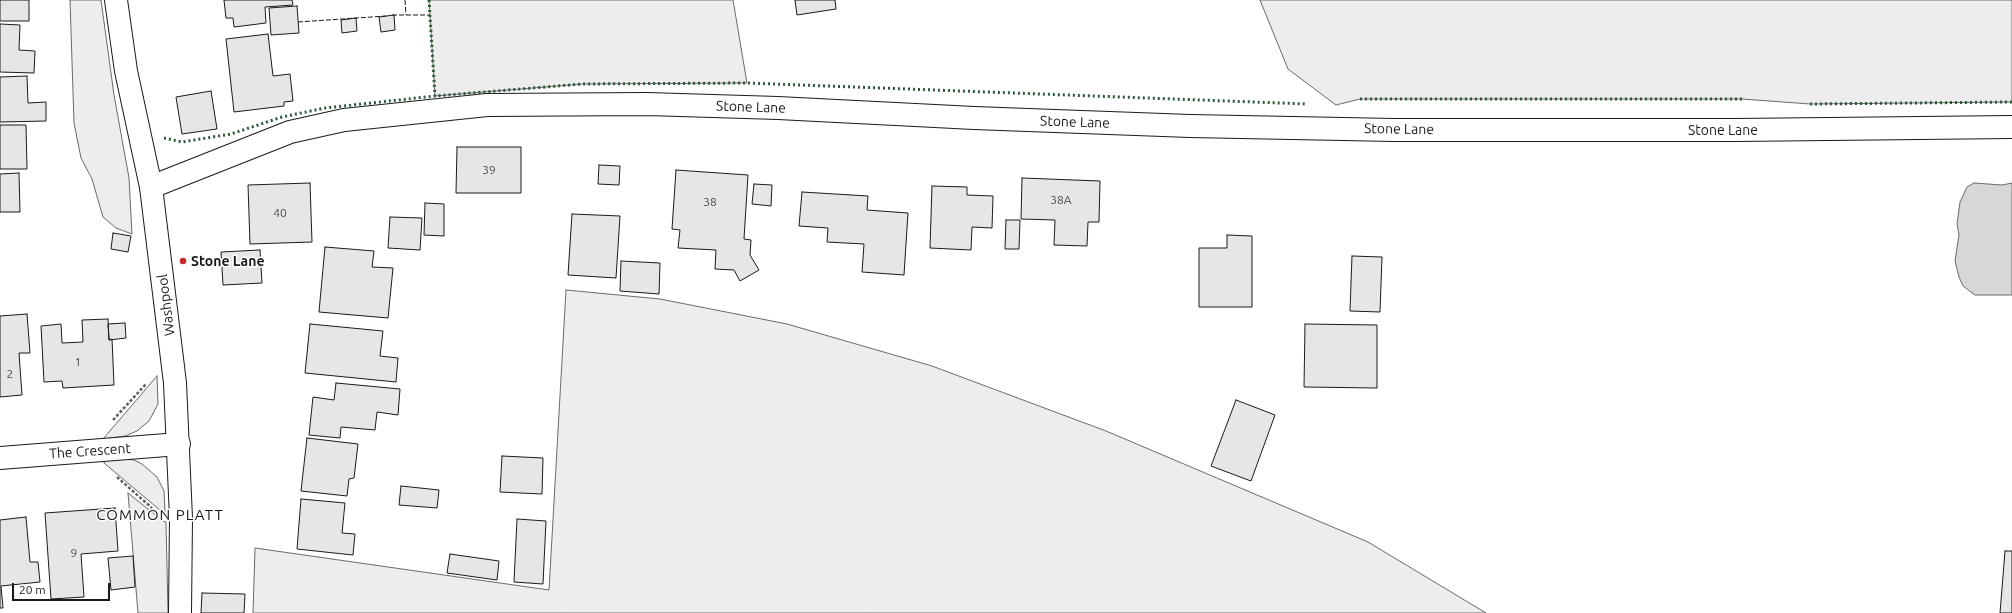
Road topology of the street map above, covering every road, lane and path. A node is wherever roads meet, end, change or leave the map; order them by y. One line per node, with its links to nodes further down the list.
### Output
1 (116, 0): 3 (street, Washpool)
2 (2012, 127): 3 (street, Stone Lane)
3 (151, 187): 4 (street, Washpool)
4 (179, 444): 5 (street, The Crescent); 6 (street, Washpool)
5 (0, 458)
6 (180, 613)

